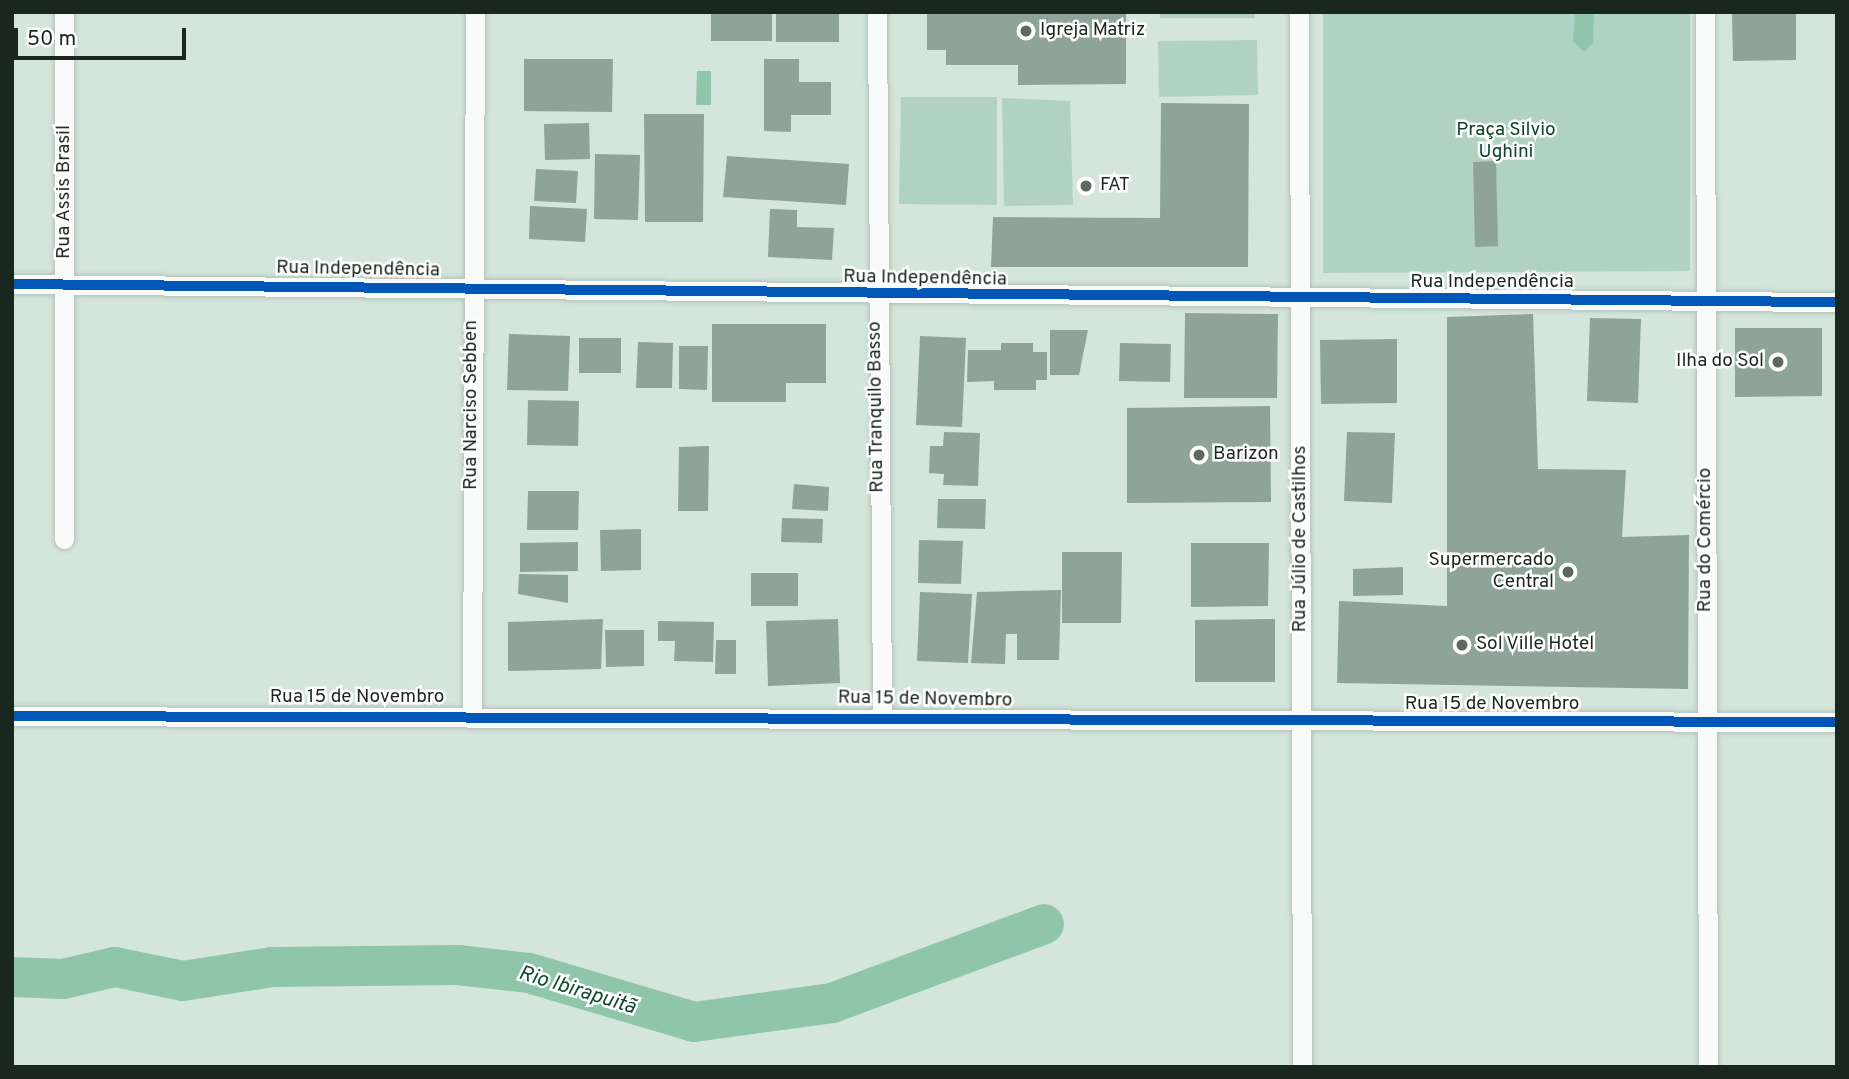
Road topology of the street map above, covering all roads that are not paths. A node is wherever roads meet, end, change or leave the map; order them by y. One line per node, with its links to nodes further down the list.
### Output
1 (64, 12): 7 (street, Rua Assis Brasil)
2 (475, 12): 8 (street, Rua Narciso Sebben)
3 (877, 12): 9 (street, Rua Tranquilo Basso)
4 (1299, 12): 10 (street, Rua Júlio de Castilhos)
5 (1705, 12): 11 (street, Rua do Comércio)
6 (12, 284): 7 (street, Rua Independência)
7 (65, 284): 8 (street, Rua Independência); 13 (street, Rua Assis Brasil)
8 (472, 289): 9 (street, Rua Independência); 14 (street, Rua Narciso Sebben)
9 (875, 296): 10 (street, Rua Independência); 16 (street, Rua Tranquilo Basso)
10 (1300, 299): 11 (street, Rua Independência); 17 (street, Rua Júlio de Castilhos)
11 (1705, 302): 12 (street, Rua Independência); 19 (street, Rua do Comércio)
12 (1837, 302)
13 (64, 539)
14 (472, 715): 15 (street, Rua 15 de Novembro); 16 (street, Rua 15 de Novembro)
15 (12, 716)
16 (882, 717): 17 (street, Rua 15 de Novembro)
17 (1301, 722): 19 (street, Rua 15 de Novembro); 20 (street, Rua Júlio de Castilhos)
18 (1837, 722): 19 (street, Rua 15 de Novembro)
19 (1707, 723): 21 (street, Rua do Comércio)
20 (1302, 1067)
21 (1708, 1067)

